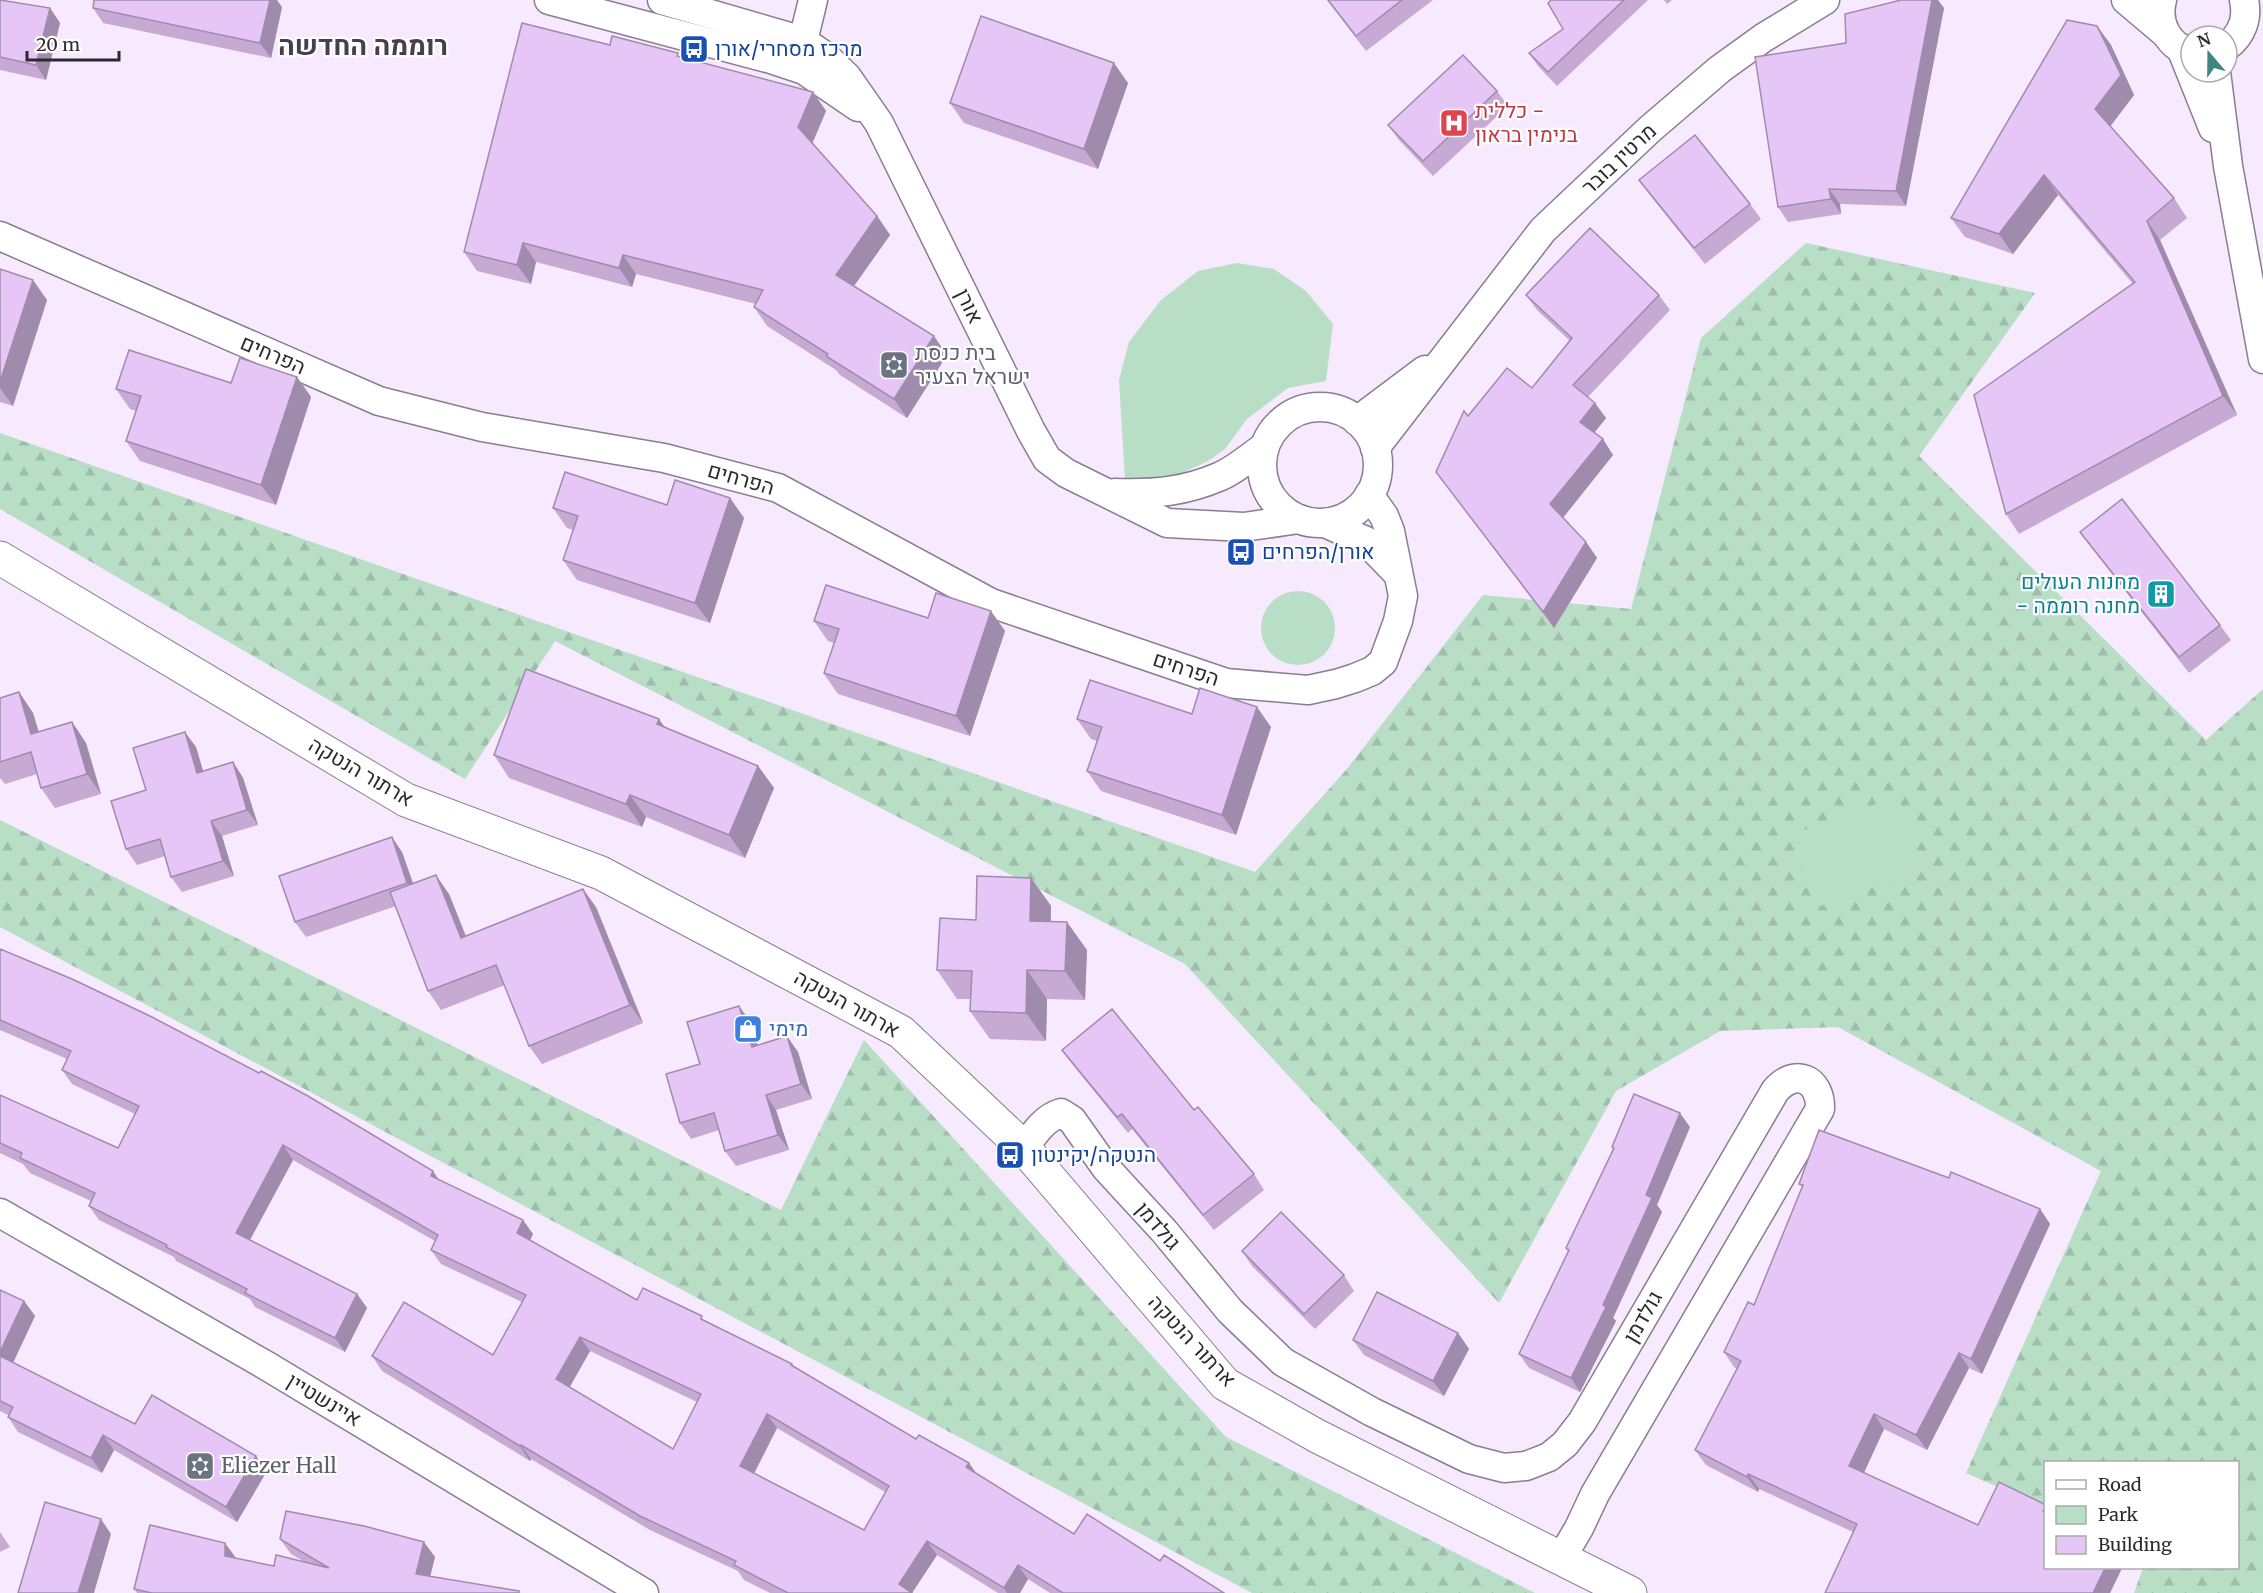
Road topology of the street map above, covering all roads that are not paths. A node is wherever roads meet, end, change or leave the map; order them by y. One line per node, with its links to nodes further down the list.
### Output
1 (549, 0): 11 (street, אורן)
2 (662, 0): 9 (street, אורן)
3 (813, 0): 9 (street)
4 (1825, 0): 17 (street, מרטין בובר)
5 (2126, 0): 10 (street)
6 (2162, 0): 10 (street)
7 (2244, 0): 8 (street)
8 (2239, 34)
9 (803, 41): 11 (street); 14 (street, אורן)
10 (2179, 45)
11 (771, 59): 14 (street, אורן)
12 (2195, 84): 15 (street)
13 (2218, 84): 15 (street)
14 (879, 123): 22 (street, אורן)
15 (2228, 166): 18 (street)
16 (0, 236): 26 (street, הפרחים)
17 (1447, 354): 19 (street, מרטין בובר); 21 (street, מרטין בובר)
18 (2263, 359)
19 (1357, 421): 20 (street); 21 (street)
20 (1264, 447): 22 (street, אורן); 24 (street)
21 (1375, 448): 23 (street)
22 (1104, 493): 24 (street, אורן)
23 (1369, 495): 24 (street); 26 (street, הפרחים)
24 (1312, 521): 26 (street)
25 (0, 558): 27 (street, ארתור הנטקה)
26 (1398, 574)
27 (1024, 1148): 29 (street, ארתור הנטקה); 29 (street, גולדמן)
28 (0, 1213): 30 (street, איינשטיין)
29 (1562, 1557): 31 (street, ארתור הנטקה)
30 (644, 1593)
31 (1630, 1593)

